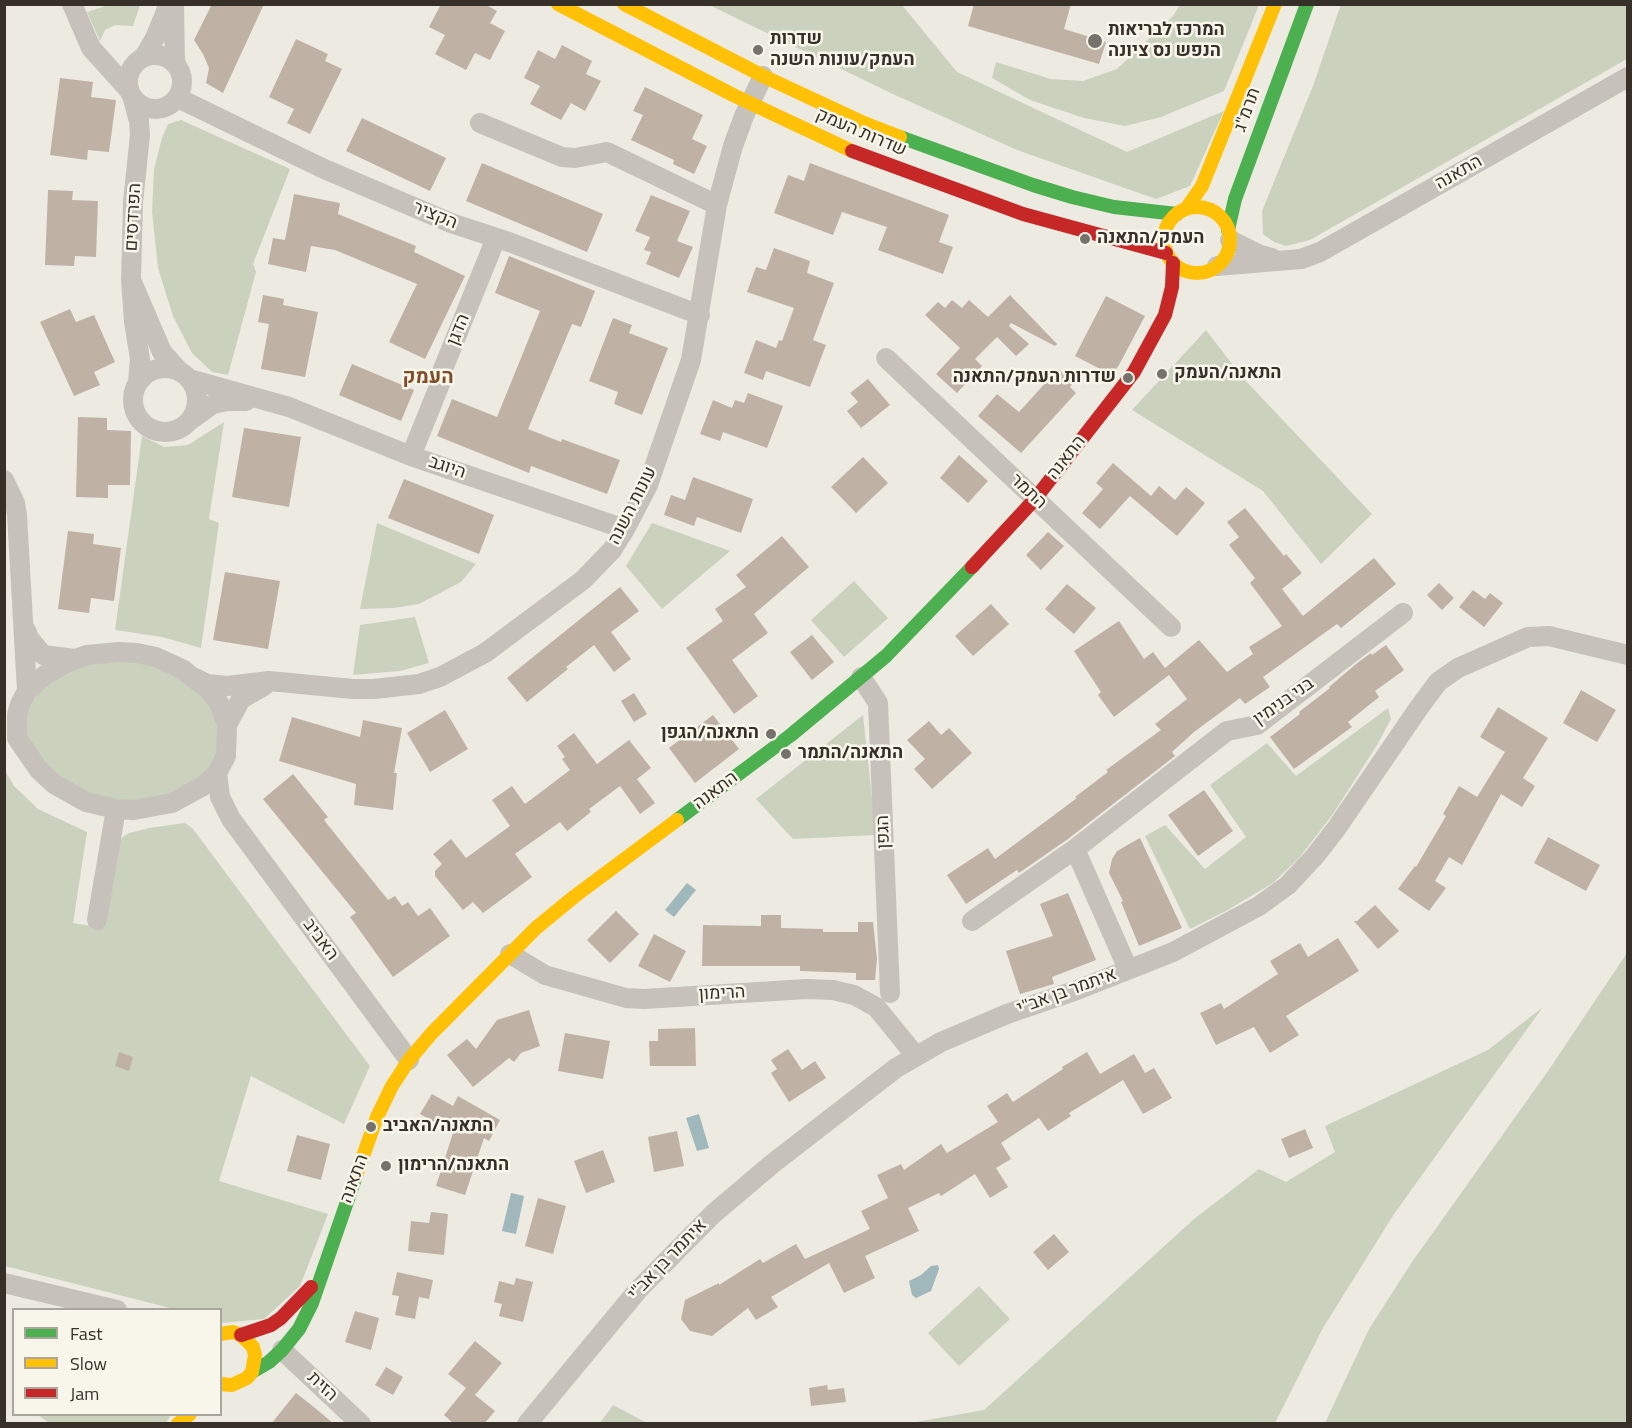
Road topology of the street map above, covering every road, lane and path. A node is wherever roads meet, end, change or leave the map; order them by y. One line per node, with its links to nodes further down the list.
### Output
1 (72, 4): 8 (street)
2 (170, 4): 9 (street)
3 (174, 4): 10 (street)
4 (558, 4): 15 (street, שדרות העמק)
5 (624, 4): 11 (street, שדרות העמק)
6 (1275, 4): 19 (street, תרמ"ג)
7 (1307, 4): 20 (street, תרמ"ג)
8 (97, 56): 9 (street); 13 (street)
9 (140, 59): 10 (street); 13 (street)
10 (176, 63): 14 (street)
11 (763, 76): 15 (street, עונות השנה); 19 (street, שדרות העמק)
12 (1628, 77): 23 (street, התאנה)
13 (131, 95): 14 (street); 17 (street, הפרדסים)
14 (172, 103): 17 (street, הפרדסים); 21 (street, הקציר)
15 (750, 104): 18 (street, עונות השנה); 22 (street, שדרות העמק)
16 (480, 123): 18 (street)
17 (138, 155): 25 (street, הפרדסים)
18 (717, 205): 28 (street, עונות השנה)
19 (1181, 212): 20 (street); 22 (street)
20 (1229, 235): 23 (street, התאנה); 24 (street)
21 (496, 238): 28 (street, הקציר); 35 (street, הדגן)
22 (1170, 258): 24 (street); 29 (street, התאנה)
23 (1287, 260): 24 (street, התאנה)
24 (1211, 269): 26 (street)
25 (131, 280): 31 (street, הפרדסים); 32 (street, הפרדסים)
26 (1191, 287)
27 (1181, 300): 29 (street, התאנה)
28 (700, 315): 38 (street, עונות השנה)
29 (1158, 329): 37 (street, התאנה)
30 (886, 358): 37 (street, התמר)
31 (185, 376): 32 (street); 33 (street, היוגב); 34 (street)
32 (138, 382): 34 (street)
33 (270, 401): 34 (street, היוגב); 35 (street, היוגב)
34 (186, 423)
35 (411, 456): 38 (street, היוגב)
36 (4, 480): 40 (street)
37 (1035, 499): 41 (street, התמר); 44 (street, התאנה)
38 (625, 529): 46 (street, עונות השנה)
39 (1403, 613): 53 (street, בני בנימין)
40 (23, 616): 43 (street); 47 (street)
41 (1171, 627)
42 (1628, 655): 57 (street, איתמר בן אב"י)
43 (75, 659): 45 (street); 47 (street)
44 (861, 677): 56 (street, התאנה); 58 (street, הגפן)
45 (195, 678): 46 (street, עונות השנה); 48 (street)
46 (282, 683): 48 (street, עונות השנה)
47 (27, 691): 51 (street)
48 (227, 725): 49 (street)
49 (217, 773): 50 (street); 52 (street, האביב)
50 (172, 803): 51 (street); 52 (street, האביב)
51 (116, 809): 54 (street)
52 (231, 819): 60 (street, האביב)
53 (1075, 849): 55 (street, בני בנימין); 57 (street)
54 (97, 920)
55 (972, 921)
56 (510, 954): 59 (street, הרימון); 60 (street, התאנה)
57 (1128, 969): 59 (street, איתמר בן אב"י)
58 (890, 993)
59 (916, 1056): 69 (street, איתמר בן אב"י)
60 (409, 1060): 61 (street, התאנה)
61 (320, 1277): 64 (street, התאנה); 65 (street, התאנה)
62 (4, 1283): 63 (street)
63 (109, 1308)
64 (226, 1334): 66 (street)
65 (282, 1350): 66 (street, התאנה); 68 (street, הזית)
66 (252, 1372): 67 (street, התאנה)
67 (224, 1387)
68 (361, 1424)
69 (527, 1424)

